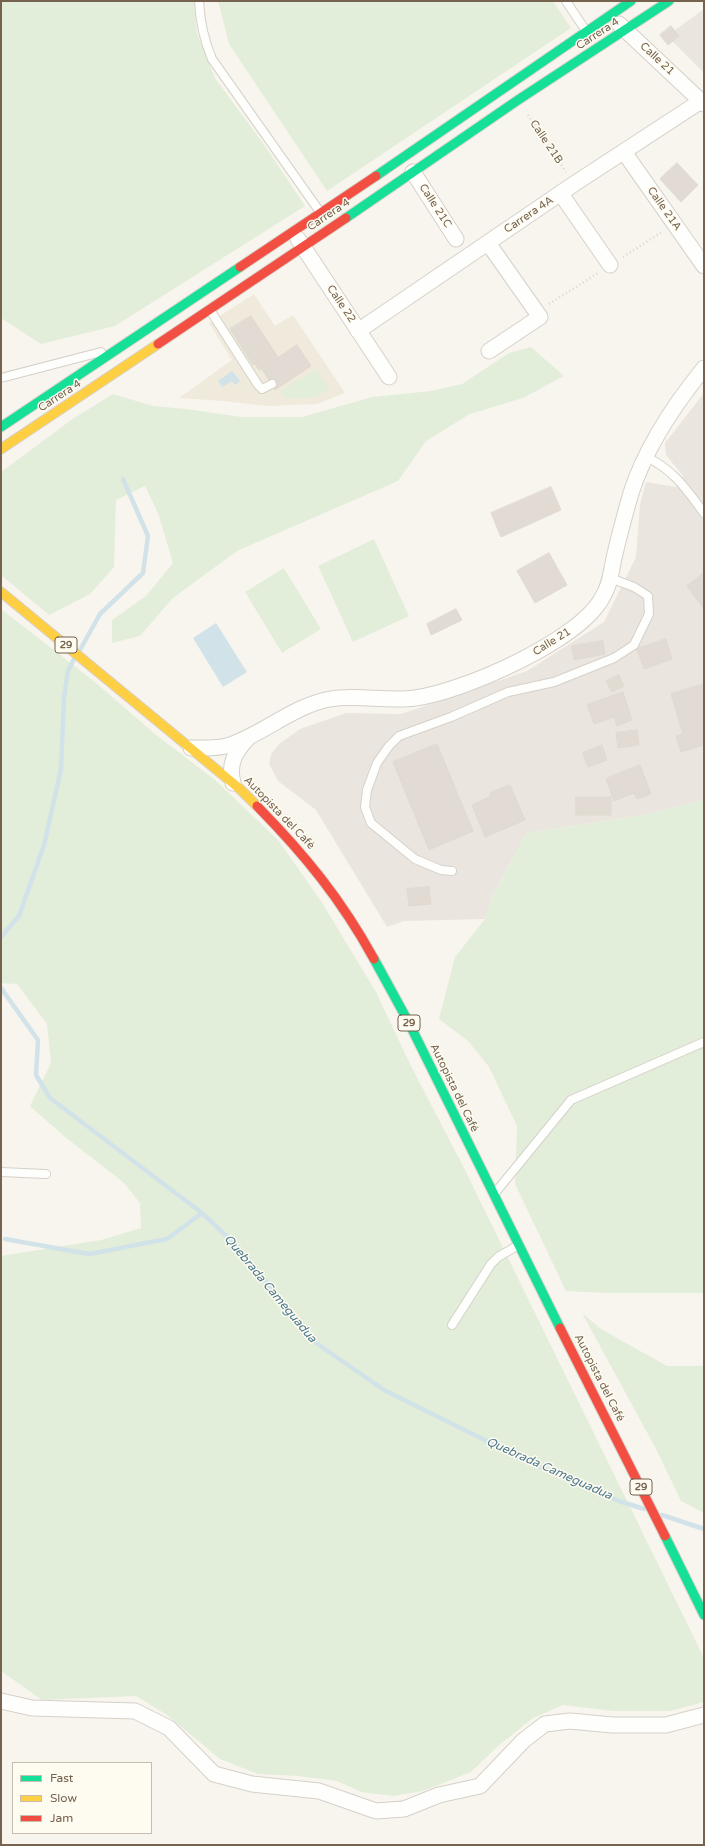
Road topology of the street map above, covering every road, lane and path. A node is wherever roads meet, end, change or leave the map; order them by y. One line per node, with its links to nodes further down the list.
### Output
1 (199, 1): 14 (lane)
2 (566, 1): 7 (lane)
3 (631, 1): 5 (main road, Carrera 4)
4 (670, 1): 6 (main road, Carrera 4)
5 (610, 15): 6 (street, Calle 21); 7 (main road, Carrera 4)
6 (626, 30): 8 (main road, Carrera 4); 9 (street, Calle 21)
7 (586, 31): 14 (main road, Carrera 4)
8 (518, 100): 11 (main road, Carrera 4); 12 (path, Calle 21B)
9 (703, 102): 10 (street, Carrera 4A)
10 (624, 152): 12 (street, Carrera 4A); 20 (street, Calle 21A)
11 (413, 172): 16 (street, Calle 21C); 18 (main road, Carrera 4)
12 (574, 184): 13 (street, Carrera 4A)
13 (561, 194): 17 (street, Carrera 4A); 19 (street)
14 (320, 212): 15 (main road, Carrera 4)
15 (293, 232): 18 (street, Calle 22); 23 (main road, Carrera 4)
16 (456, 239)
17 (488, 243): 22 (street, Carrera 4A); 24 (street)
18 (303, 247): 21 (main road, Carrera 4); 22 (street, Calle 22)
19 (610, 265)
20 (704, 266)
21 (210, 310): 28 (lane); 30 (main road, Carrera 4)
22 (358, 331): 26 (street, Calle 22)
23 (119, 349): 27 (lane); 29 (main road, Carrera 4)
24 (488, 351)
25 (704, 368): 31 (street, Calle 21)
26 (389, 376)
27 (1, 378)
28 (272, 384)
29 (1, 427)
30 (1, 449)
31 (646, 457): 32 (lane); 33 (street, Calle 21)
32 (704, 513)
33 (610, 578): 35 (street, Calle 21); 38 (lane)
34 (1, 592): 36 (main road, Autopista del Café / 29)
35 (250, 736): 36 (street, Calle 21); 37 (street, Calle 21)
36 (192, 748): 37 (main road, Autopista del Café / 29)
37 (233, 783): 42 (main road, Autopista del Café / 29)
38 (452, 871)
39 (704, 1042): 42 (lane)
40 (1, 1172): 41 (lane)
41 (46, 1174)
42 (493, 1194): 43 (main road, Autopista del Café / 29)
43 (518, 1246): 44 (lane); 45 (main road, Autopista del Café / 29)
44 (452, 1325)
45 (704, 1615)
46 (1, 1701): 47 (street)
47 (704, 1715)

